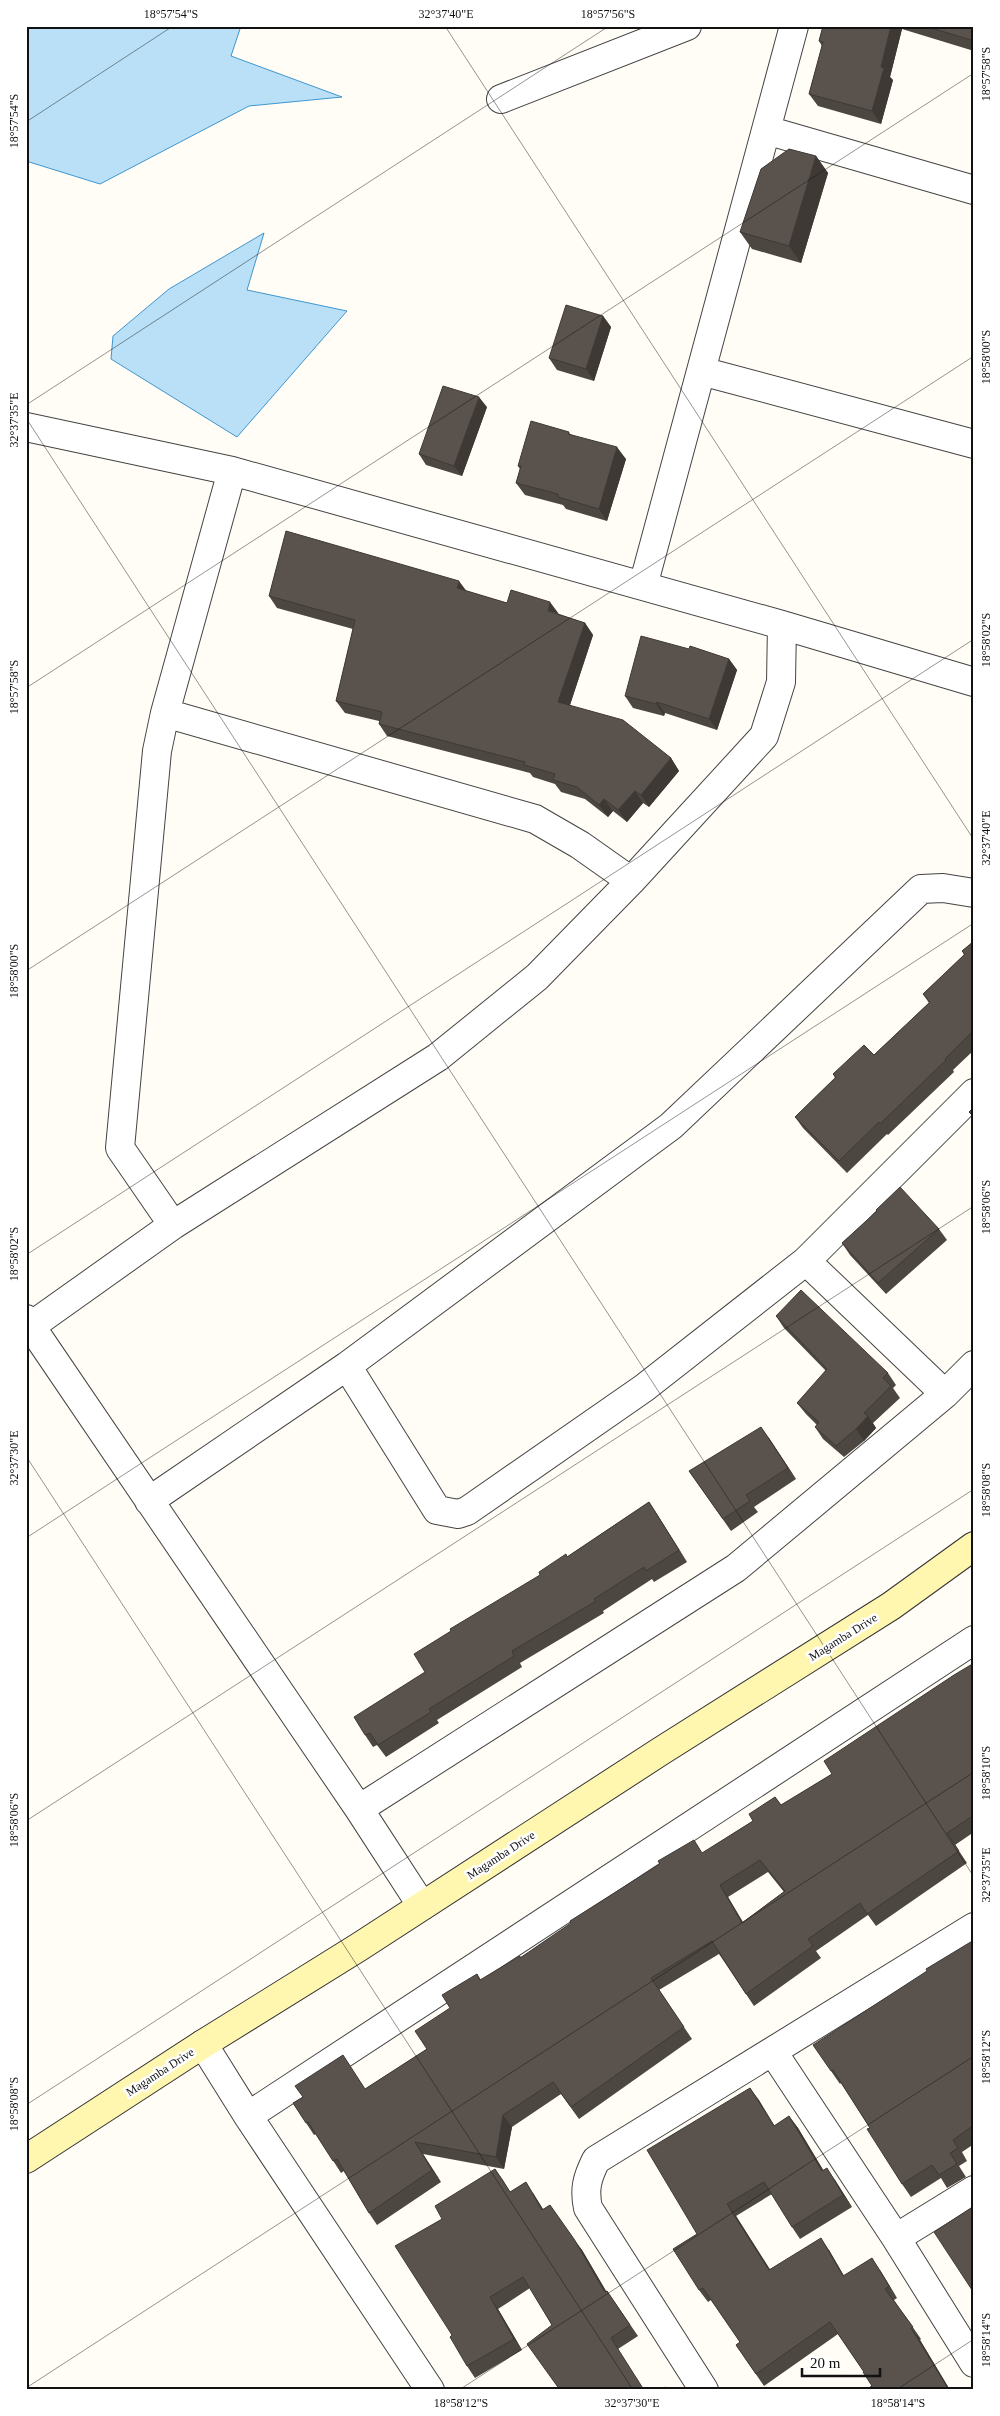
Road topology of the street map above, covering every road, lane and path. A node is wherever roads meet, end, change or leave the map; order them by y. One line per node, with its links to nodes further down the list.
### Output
1 (687, 26): 3 (street)
2 (794, 26): 4 (street)
3 (501, 99)
4 (766, 130): 5 (street); 6 (street)
5 (974, 190)
6 (701, 371): 8 (street); 10 (street)
7 (26, 427): 9 (street)
8 (974, 444)
9 (232, 471): 10 (street); 13 (street)
10 (643, 586): 11 (street)
11 (782, 625): 12 (street); 14 (street)
12 (974, 682)
13 (165, 712): 14 (street); 17 (street)
14 (631, 881): 17 (street)
15 (974, 893): 21 (street)
16 (974, 1093): 18 (street)
17 (172, 1225): 19 (street)
18 (806, 1261): 21 (street); 22 (street)
19 (29, 1322): 23 (street)
20 (974, 1365): 22 (street)
21 (347, 1366): 23 (street)
22 (945, 1394): 26 (street)
23 (149, 1501): 26 (street)
24 (974, 1546): 27 (street, Magamba Drive)
25 (974, 1640): 31 (street)
26 (359, 1809): 27 (street)
27 (422, 1906): 29 (street, Magamba Drive)
28 (974, 1927): 30 (street)
29 (203, 2044): 31 (street); 32 (street, Magamba Drive)
30 (772, 2052): 34 (street); 37 (street)
31 (248, 2116): 36 (street)
32 (26, 2159)
33 (974, 2190): 34 (street)
34 (896, 2238): 35 (street)
35 (974, 2362)
36 (430, 2390)
37 (704, 2390)

